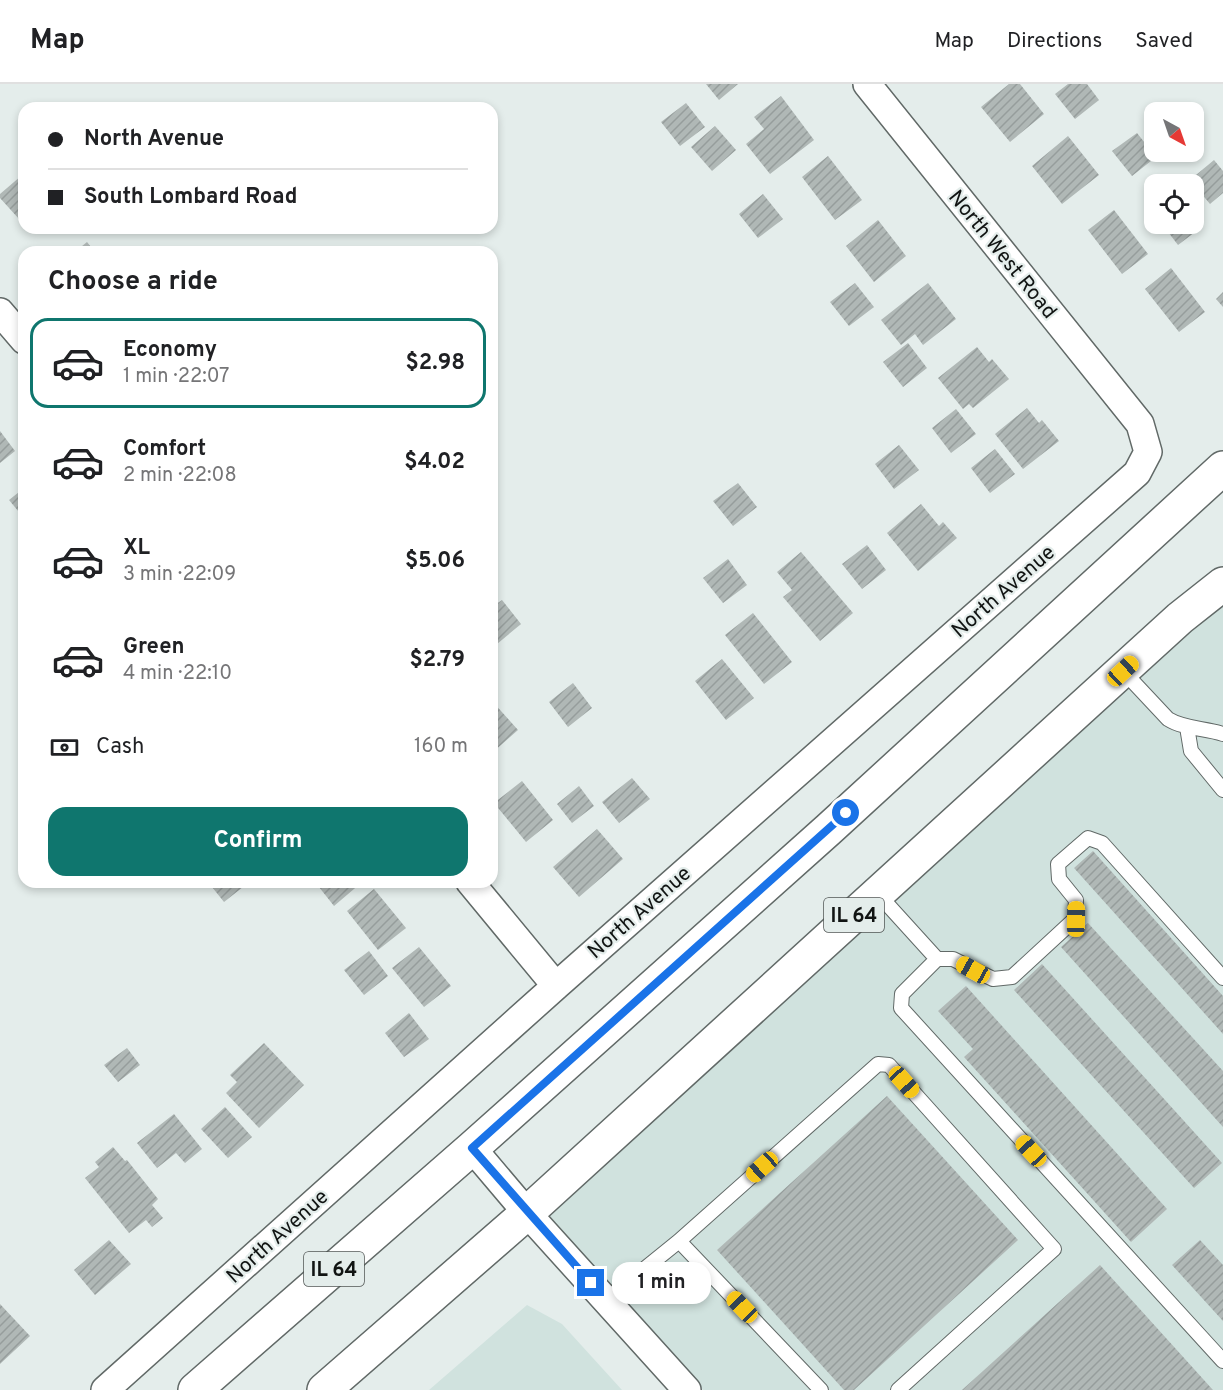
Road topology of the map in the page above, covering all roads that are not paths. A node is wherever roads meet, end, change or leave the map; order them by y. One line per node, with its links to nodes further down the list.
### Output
1 (867, 84): 4 (street, North West Road)
2 (0, 312): 3 (street)
3 (18, 333)
4 (1140, 424): 15 (street, North Avenue)
5 (1223, 468): 16 (main road, IL 64)
6 (1223, 584): 7 (main road, IL 64)
7 (1123, 671): 8 (lane); 12 (main road, IL 64)
8 (1187, 727): 9 (lane); 10 (lane)
9 (1223, 734)
10 (1223, 790)
11 (476, 888): 15 (street)
12 (878, 894): 13 (lane); 17 (main road, IL 64)
13 (937, 959): 14 (lane); 20 (lane)
14 (1223, 978)
15 (556, 986): 21 (street, North Avenue)
16 (472, 1148): 17 (street); 22 (main road, IL 64)
17 (527, 1213): 19 (street); 23 (main road, IL 64)
18 (679, 1241): 19 (lane); 25 (lane); 26 (lane)
19 (606, 1300): 24 (street)
20 (1223, 1361)
21 (105, 1390)
22 (195, 1390)
23 (324, 1390)
24 (687, 1390)
25 (821, 1390)
26 (898, 1390)

